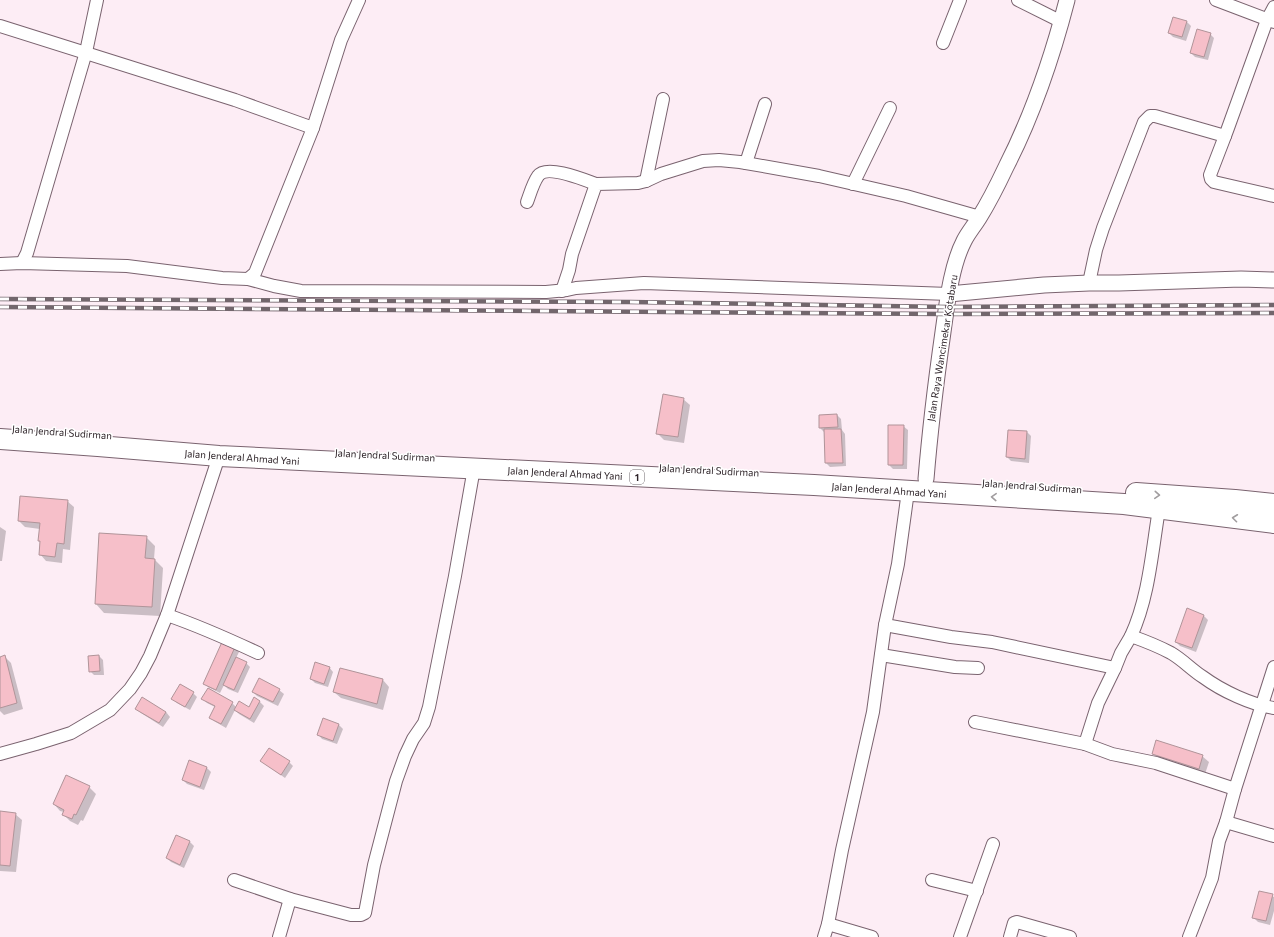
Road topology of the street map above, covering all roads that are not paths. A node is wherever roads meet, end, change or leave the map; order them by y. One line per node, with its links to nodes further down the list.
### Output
1 (97, 0): 12 (street)
2 (359, 0): 16 (street)
3 (960, 0): 11 (street)
4 (1018, 0): 9 (street)
5 (1067, 0): 9 (street, Jalan Raya Wancimekar Kotabaru)
6 (1216, 0): 8 (street)
7 (1274, 7): 8 (street)
8 (1271, 21): 17 (street)
9 (1062, 22): 24 (street, Jalan Raya Wancimekar Kotabaru)
10 (0, 26): 12 (street)
11 (943, 43)
12 (86, 52): 16 (street); 25 (street)
13 (663, 99): 19 (street)
14 (765, 104): 18 (street)
15 (890, 108): 21 (street)
16 (313, 128): 27 (street)
17 (1224, 136): 22 (street); 29 (street)
18 (746, 163): 19 (street); 21 (street)
19 (646, 181): 20 (street)
20 (596, 184): 23 (street); 30 (street)
21 (853, 184): 24 (street)
22 (1274, 196)
23 (527, 202)
24 (980, 217): 31 (street, Jalan Raya Wancimekar Kotabaru)
25 (22, 263): 26 (street); 27 (street)
26 (0, 264)
27 (248, 279): 30 (street)
28 (1274, 280): 29 (street)
29 (1089, 283): 31 (street)
30 (562, 291): 31 (street)
31 (949, 294): 36 (street, Jalan Raya Wancimekar Kotabaru)
32 (0, 428): 36 (highway, Jalan Jendral Sudirman / 1)
33 (0, 439): 34 (highway, Jalan Jenderal Ahmad Yani / 1)
34 (219, 456): 35 (highway, Jalan Jenderal Ahmad Yani / 1); 41 (street)
35 (474, 468): 37 (highway, Jalan Jenderal Ahmad Yani / 1); 61 (street)
36 (926, 479): 38 (highway, Jalan Jendral Sudirman / 1, one-way to 38)
37 (908, 491): 39 (highway, Jalan Jenderal Ahmad Yani / 1, one-way to 37); 42 (street)
38 (1274, 504)
39 (1159, 509): 40 (highway, Jalan Jenderal Ahmad Yani / 1, one-way to 39); 43 (street)
40 (1274, 523)
41 (167, 615): 44 (street); 53 (street)
42 (885, 625): 45 (street); 48 (street)
43 (1131, 636): 48 (street); 49 (street)
44 (258, 653)
45 (881, 655): 47 (street); 62 (street)
46 (1274, 667): 49 (street)
47 (978, 668)
48 (1115, 668): 52 (street)
49 (1262, 706): 50 (street); 54 (street)
50 (1274, 708)
51 (974, 722): 52 (street)
52 (1085, 744): 54 (street)
53 (0, 754)
54 (1234, 789): 55 (street)
55 (1226, 822): 56 (street); 69 (street)
56 (1274, 836)
57 (993, 844): 60 (street)
58 (234, 880): 61 (street)
59 (932, 880): 60 (street)
60 (977, 891): 66 (street)
61 (290, 899): 63 (street)
62 (828, 924): 64 (street); 65 (street)
63 (279, 937)
64 (824, 937)
65 (872, 937)
66 (960, 937)
67 (1010, 937): 68 (street)
68 (1070, 937)
69 (1189, 937)

